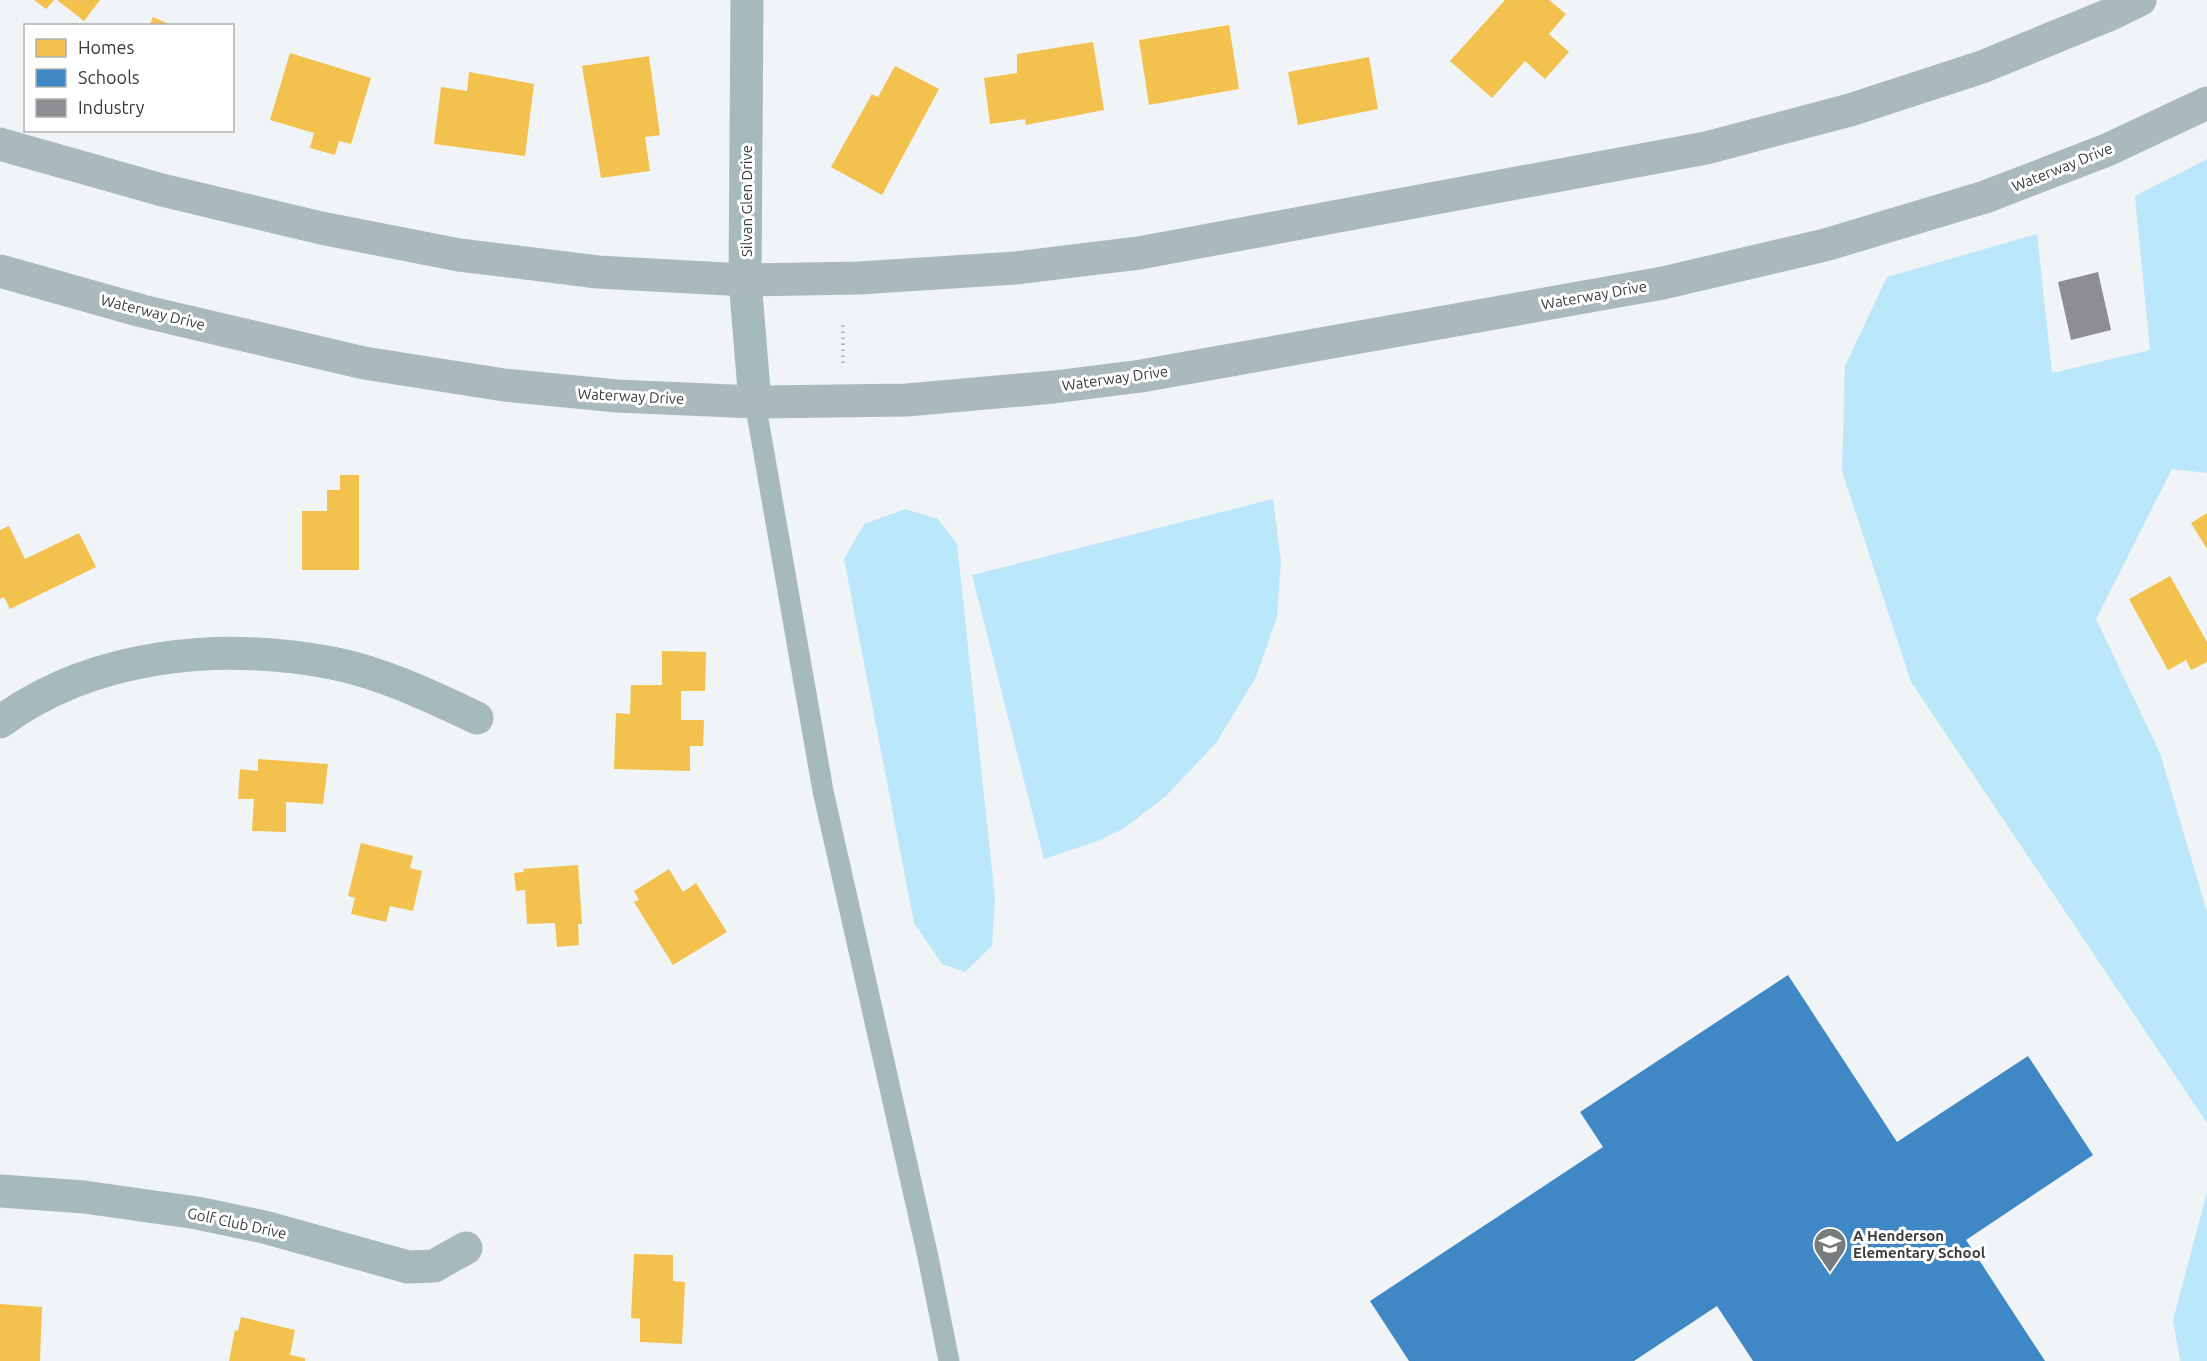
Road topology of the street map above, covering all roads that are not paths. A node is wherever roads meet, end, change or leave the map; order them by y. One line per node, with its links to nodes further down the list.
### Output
1 (747, 0): 6 (street, Silvan Glen Drive)
2 (2140, 0): 6 (main road)
3 (2207, 103): 7 (main road, Waterway Drive)
4 (0, 144): 6 (main road)
5 (0, 271): 7 (main road, Waterway Drive)
6 (745, 279): 7 (street, Silvan Glen Drive)
7 (755, 402): 12 (lane)
8 (477, 717): 9 (street)
9 (0, 722)
10 (0, 1191): 11 (street, Golf Club Drive)
11 (466, 1248)
12 (949, 1361)

